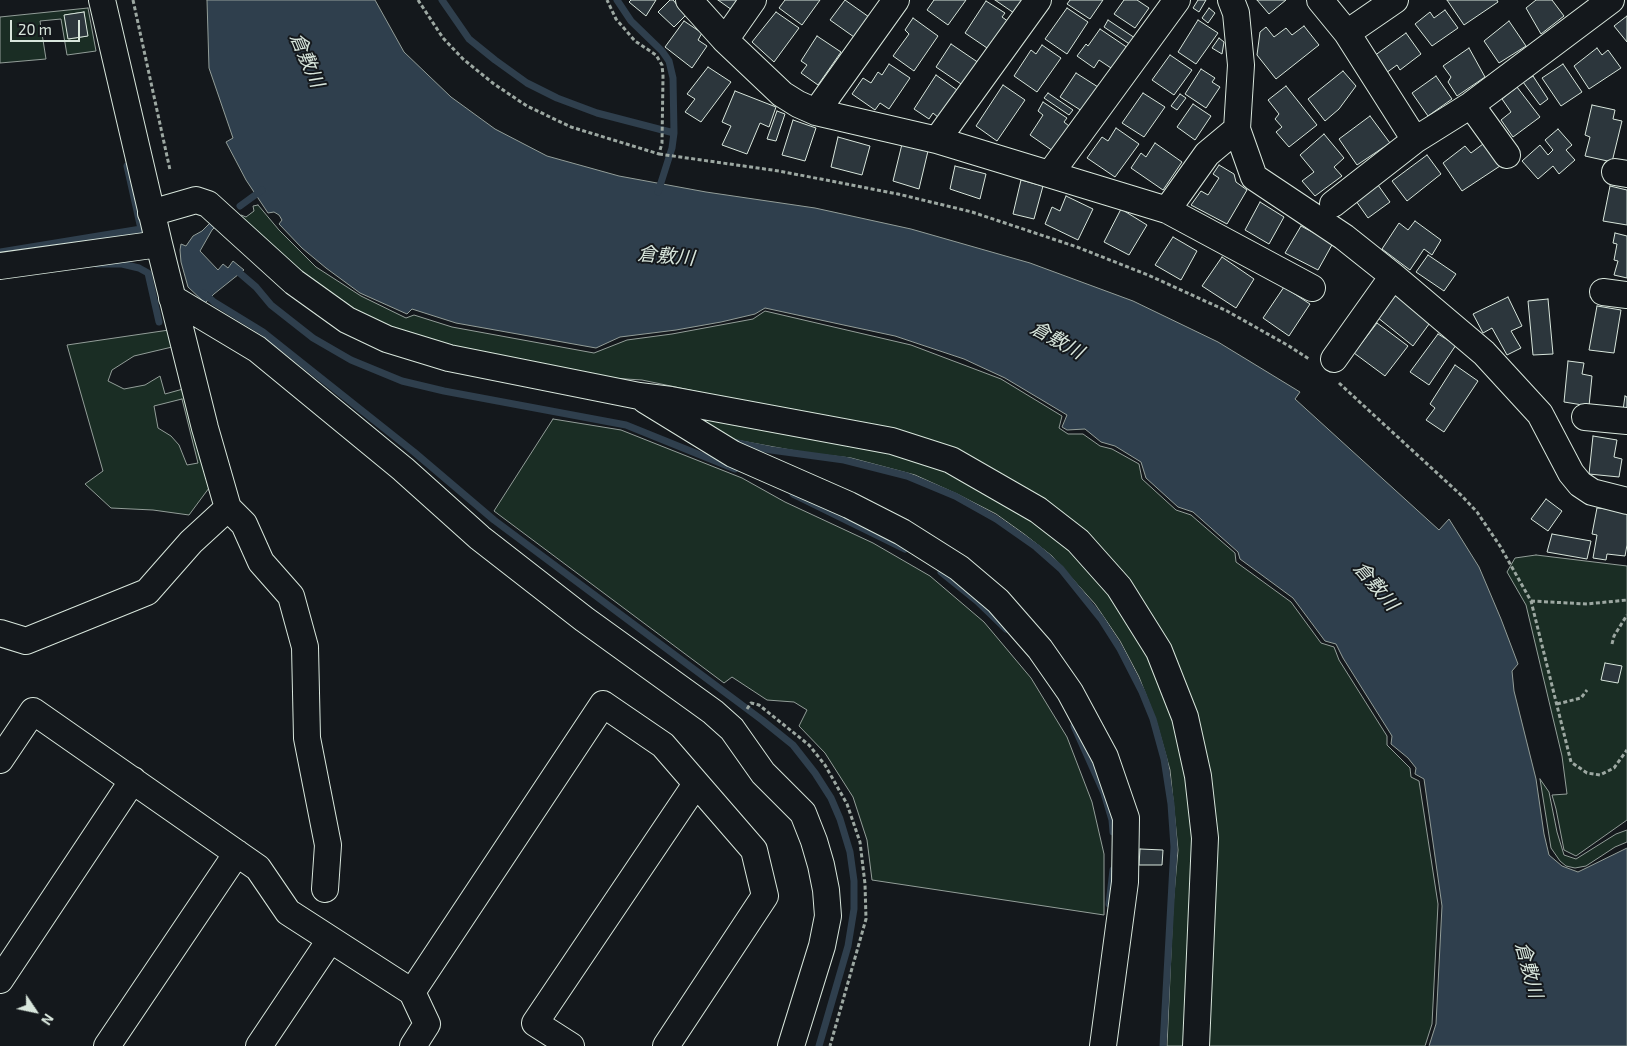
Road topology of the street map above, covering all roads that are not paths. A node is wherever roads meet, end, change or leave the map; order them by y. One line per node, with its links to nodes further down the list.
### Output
1 (102, 0): 22 (street)
2 (689, 0): 12 (street)
3 (753, 0): 12 (street)
4 (896, 0): 14 (street)
5 (1038, 0): 16 (street)
6 (1177, 0): 19 (street)
7 (1231, 0): 15 (street)
8 (1320, 0): 11 (street)
9 (1395, 0): 11 (street)
10 (1611, 0): 13 (street)
11 (1347, 33): 17 (street)
12 (725, 40): 14 (street)
13 (1470, 104): 17 (street); 18 (street)
14 (816, 112): 16 (street)
15 (1237, 129): 21 (street); 25 (street)
16 (937, 140): 19 (street)
17 (1415, 140): 20 (street)
18 (1507, 155)
19 (1050, 174): 21 (street)
20 (1333, 204)
21 (1167, 210): 26 (street)
22 (151, 213): 23 (street); 29 (street)
23 (158, 244): 24 (street); 27 (street)
24 (0, 266)
25 (1393, 276): 28 (street); 32 (street)
26 (1312, 288)
27 (172, 298): 33 (street); 48 (street)
28 (1327, 366)
29 (639, 396): 49 (street); 50 (street)
30 (1585, 417): 31 (street)
31 (1627, 421)
32 (1627, 501)
33 (228, 508): 34 (street); 39 (street)
34 (0, 633)
35 (0, 760): 36 (street)
36 (133, 780): 38 (street); 41 (street)
37 (696, 784): 42 (street); 46 (street); 47 (street)
38 (237, 853): 40 (street); 43 (street)
39 (325, 889)
40 (330, 940): 42 (street); 44 (street)
41 (0, 980)
42 (412, 992): 45 (street)
43 (107, 1046)
44 (259, 1046)
45 (413, 1046)
46 (571, 1046)
47 (666, 1046)
48 (791, 1046)
49 (1103, 1046)
50 (1196, 1046)

